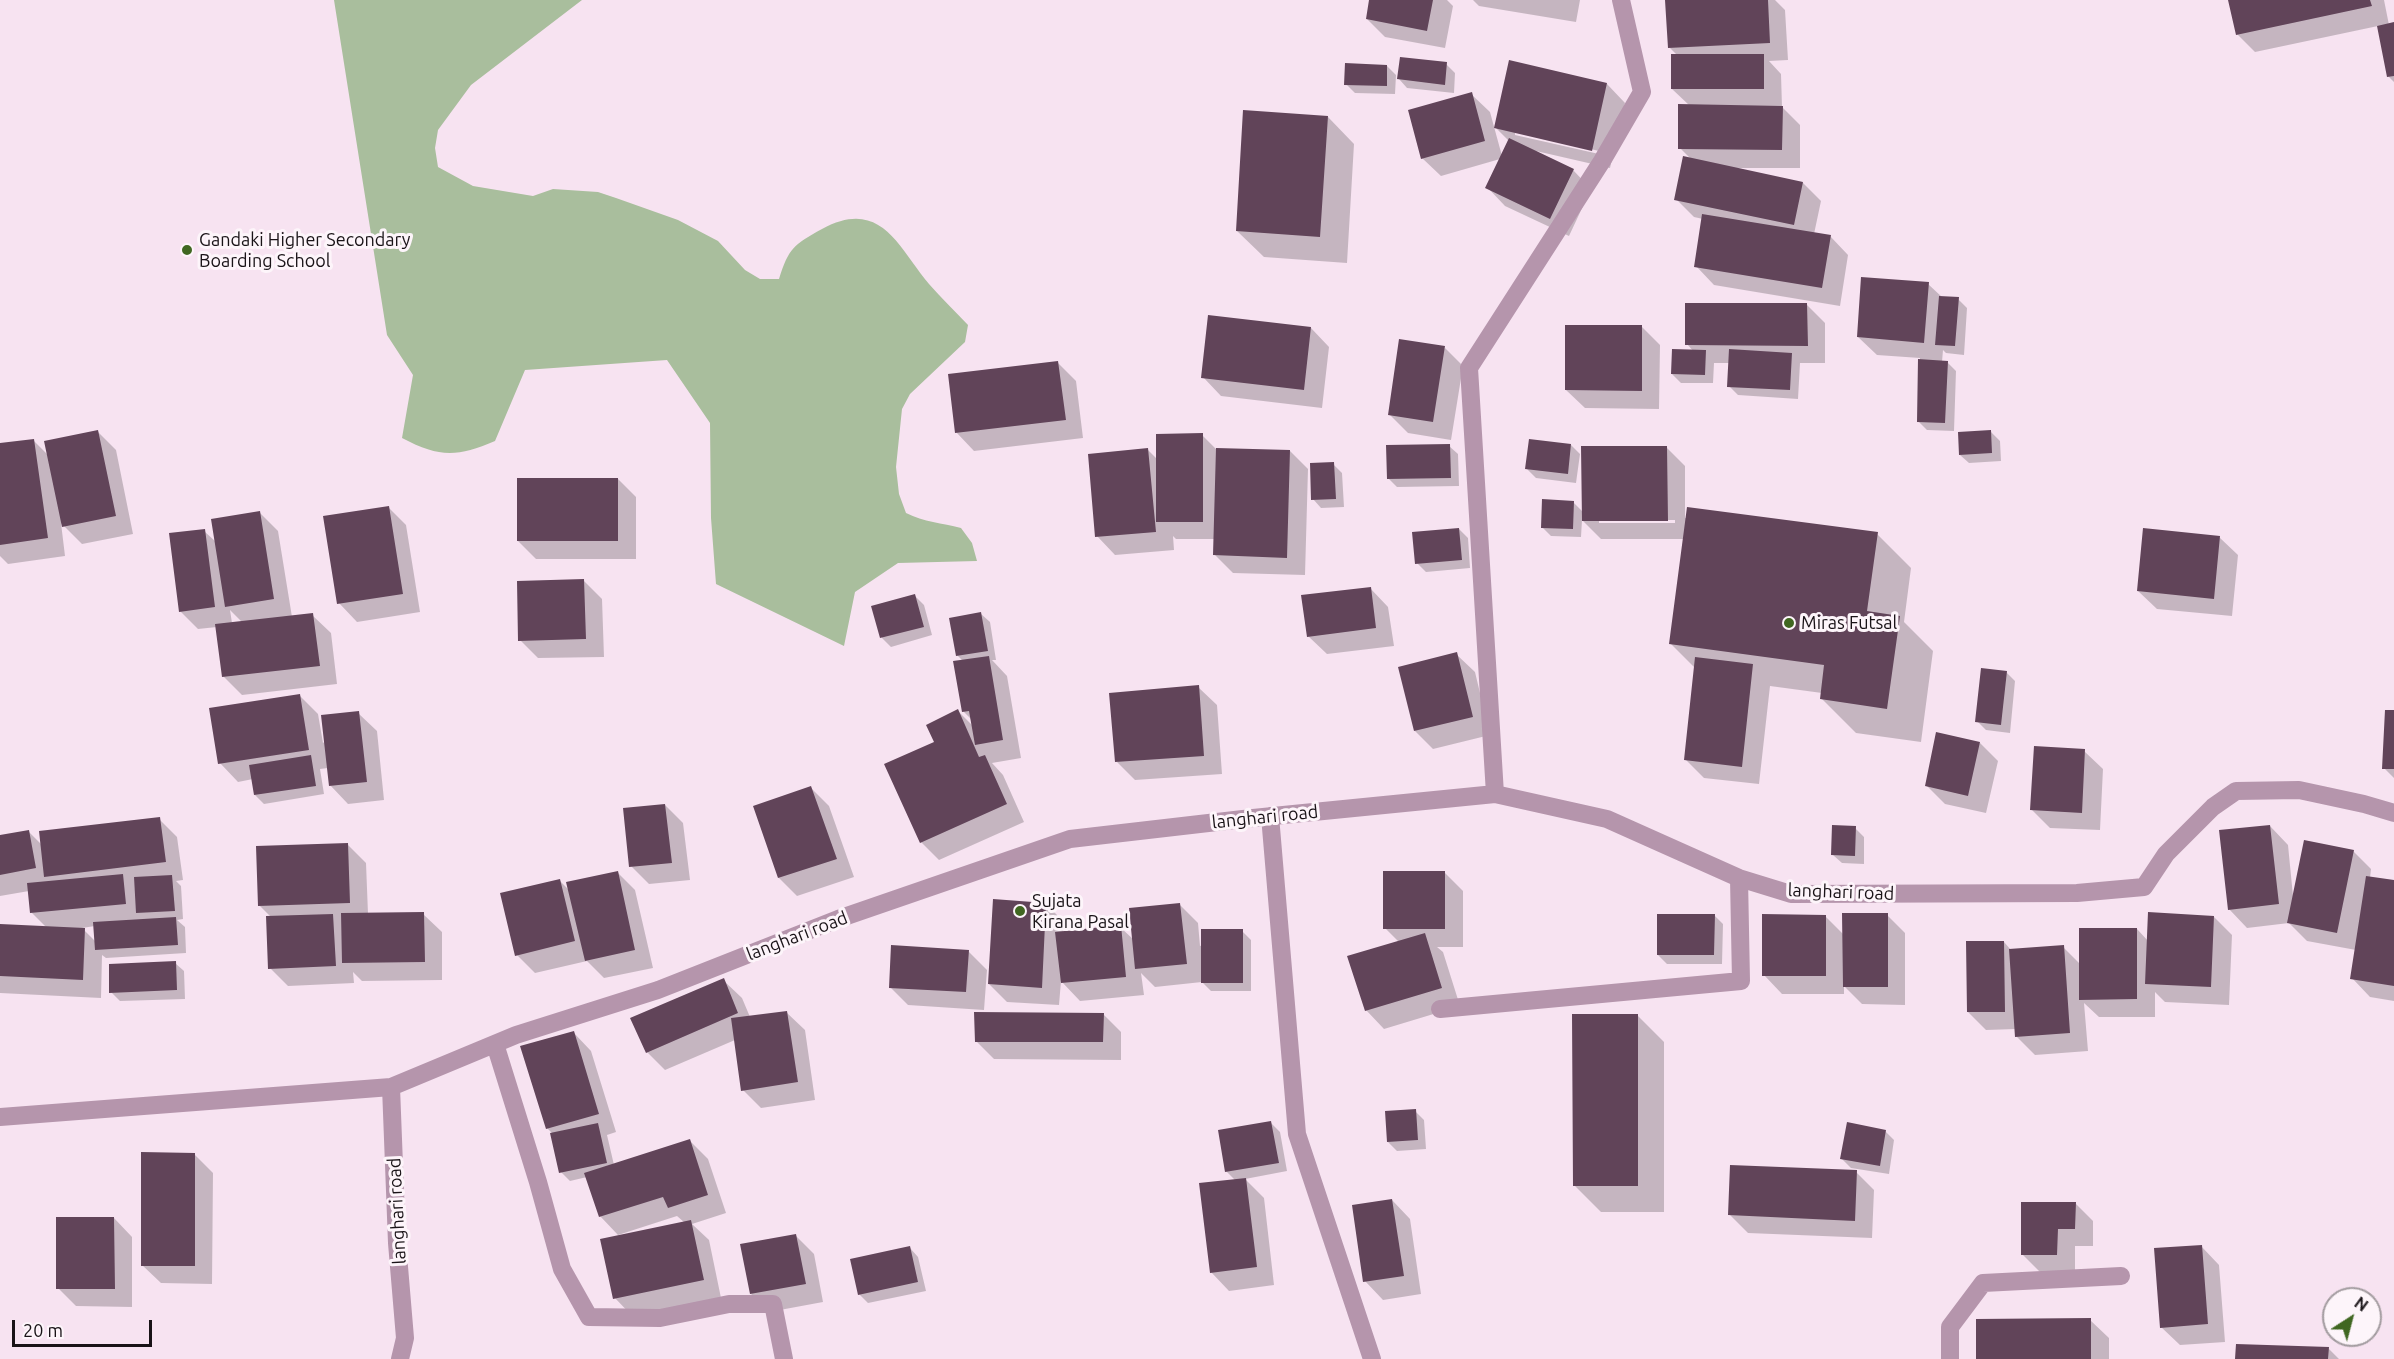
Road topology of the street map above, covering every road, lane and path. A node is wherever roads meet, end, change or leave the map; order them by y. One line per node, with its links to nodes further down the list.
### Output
1 (1621, 0): 2 (street)
2 (1495, 794): 4 (street, langhari road); 5 (street, langhari road)
3 (2394, 813): 5 (street, langhari road)
4 (1270, 816): 7 (street, langhari road); 13 (street)
5 (1739, 878): 6 (street)
6 (1440, 1009)
7 (495, 1044): 8 (street, langhari road); 12 (street)
8 (391, 1087): 9 (street); 11 (street, langhari road)
9 (0, 1117)
10 (2121, 1276): 14 (street)
11 (400, 1359)
12 (784, 1359)
13 (1372, 1359)
14 (1950, 1359)

